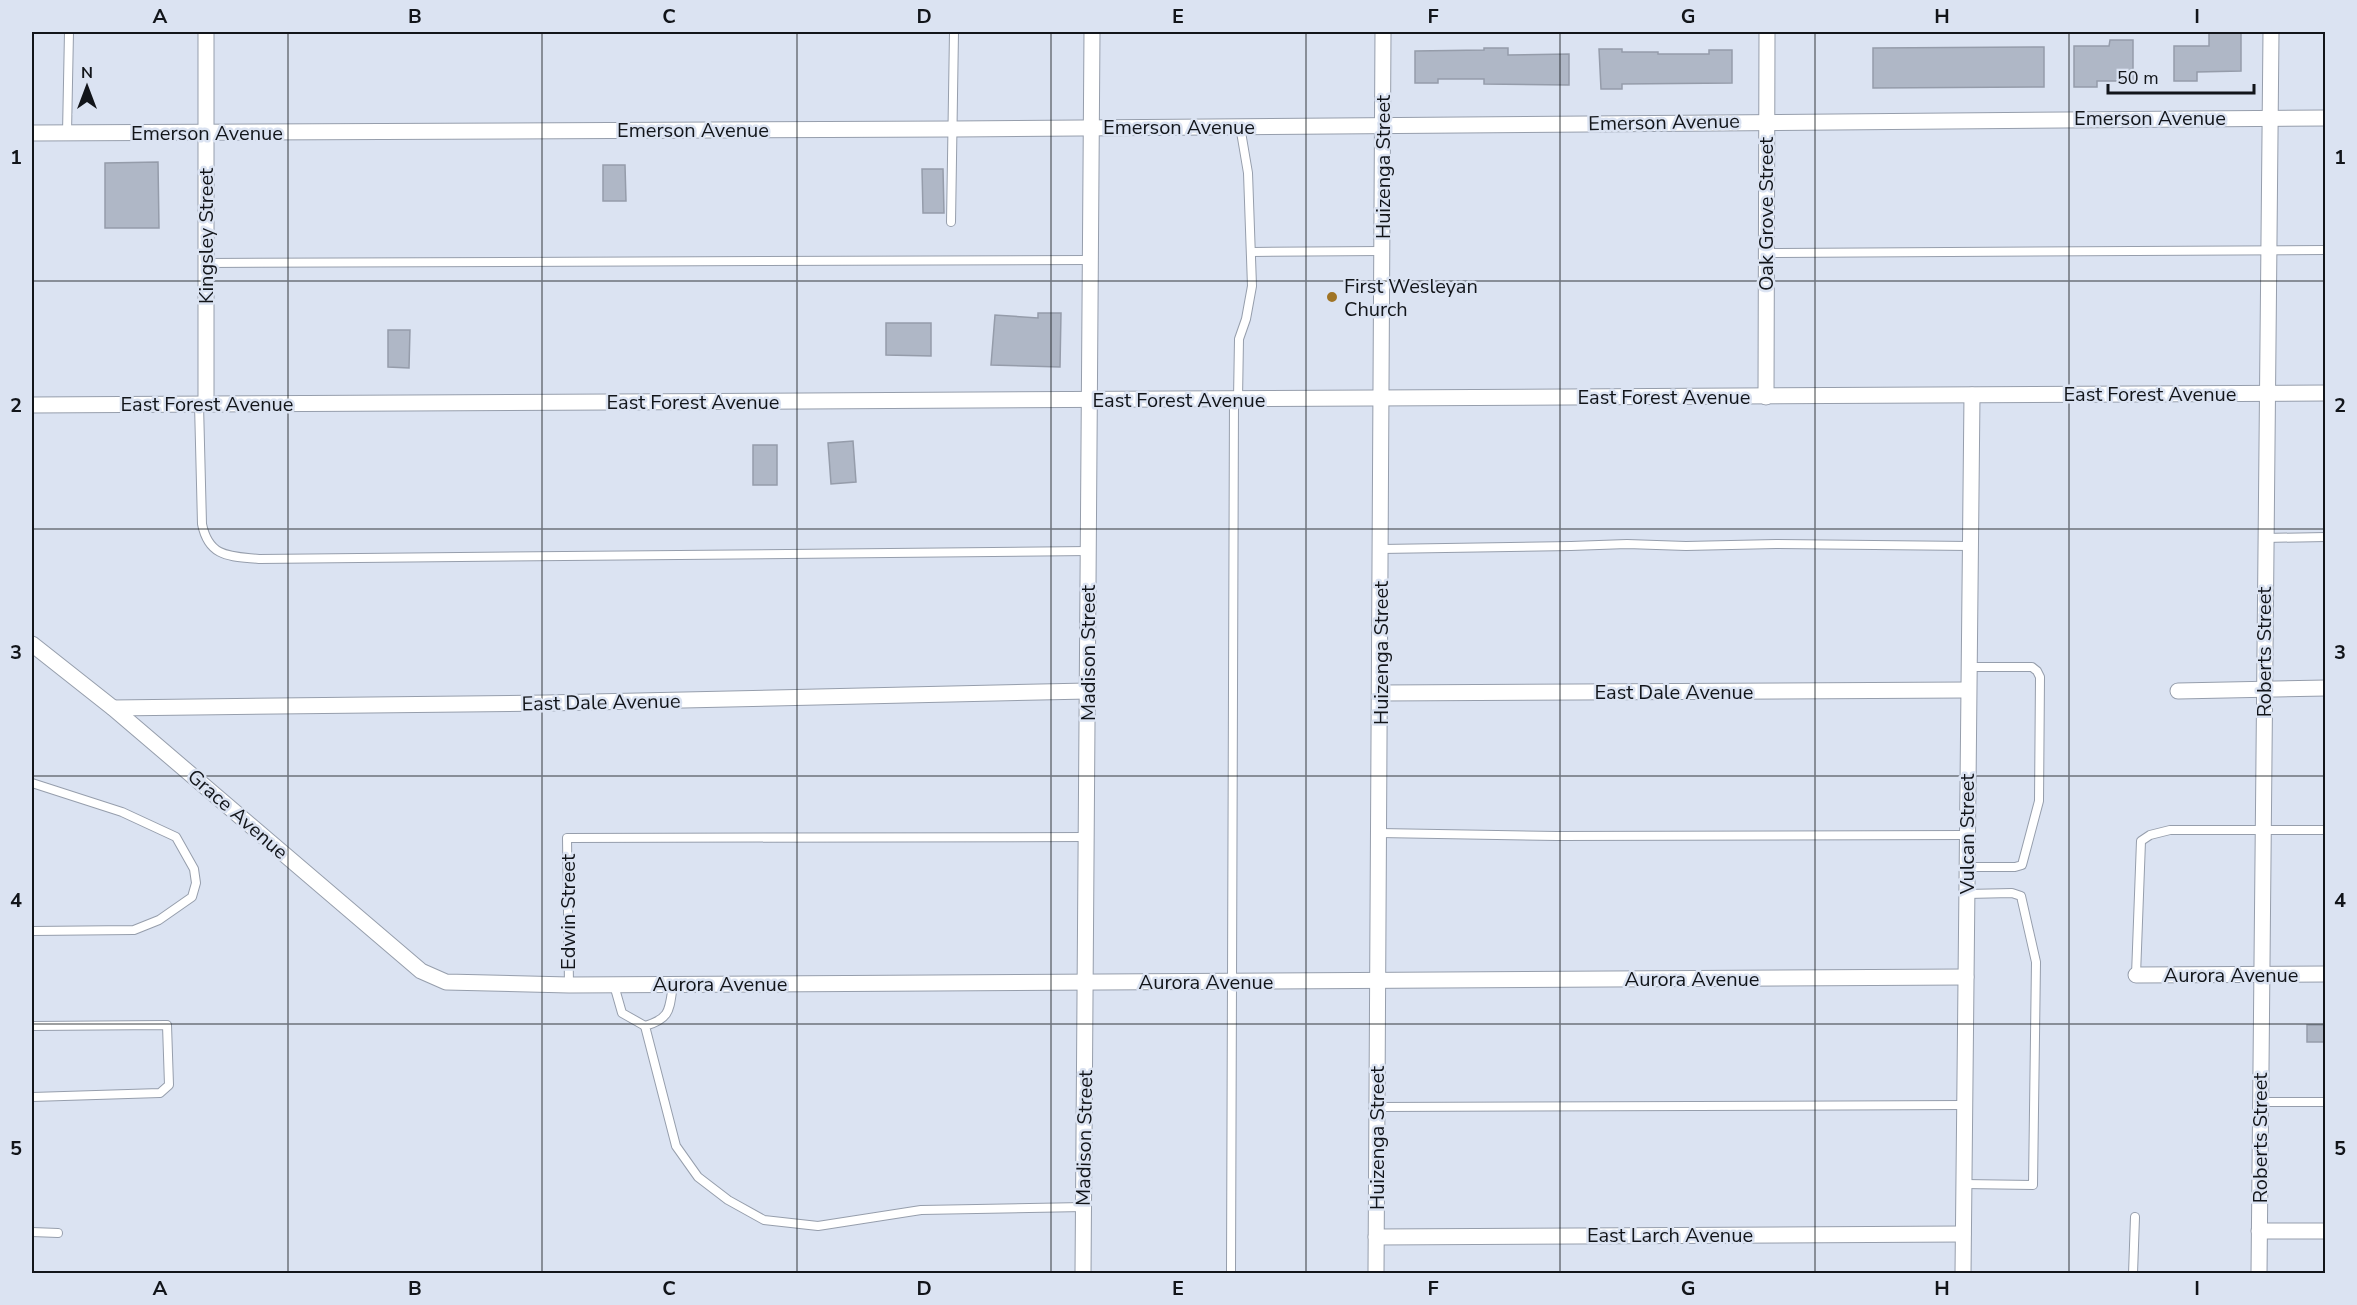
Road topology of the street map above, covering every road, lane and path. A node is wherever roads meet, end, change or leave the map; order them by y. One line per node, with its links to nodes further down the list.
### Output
1 (69, 32): 16 (lane)
2 (206, 32): 17 (street, Kingsley Street)
3 (954, 32): 14 (lane)
4 (1092, 32): 13 (street, Madison Street)
5 (1383, 32): 12 (street, Huizenga Street)
6 (1767, 32): 10 (street, Oak Grove Street)
7 (2271, 32): 8 (street, Roberts Street)
8 (2270, 118): 9 (street, Emerson Avenue); 10 (street, Emerson Avenue); 20 (street, Roberts Street)
9 (2325, 118)
10 (1766, 121): 12 (street, Emerson Avenue); 23 (street, Oak Grove Street)
11 (1240, 126): 12 (street, Emerson Avenue); 13 (street, Emerson Avenue); 22 (lane)
12 (1383, 126): 19 (street, Huizenga Street)
13 (1090, 127): 14 (street, Emerson Avenue); 24 (street, Madison Street)
14 (954, 129): 17 (street, Emerson Avenue); 18 (lane)
15 (32, 133): 16 (street, Emerson Avenue)
16 (67, 133): 17 (street, Emerson Avenue)
17 (205, 133): 25 (street, Kingsley Street)
18 (951, 222)
19 (1383, 250): 22 (lane); 31 (street, Huizenga Street)
20 (2268, 250): 21 (lane); 23 (lane); 27 (street, Roberts Street)
21 (2325, 250)
22 (1251, 252): 30 (lane)
23 (1766, 253): 29 (street, Oak Grove Street)
24 (1090, 260): 25 (lane); 32 (street, Madison Street)
25 (206, 263): 33 (street, Kingsley Street)
26 (2325, 393): 27 (street, East Forest Avenue)
27 (2266, 394): 28 (street, East Forest Avenue); 36 (street, Roberts Street)
28 (1972, 395): 29 (street, East Forest Avenue); 37 (street, Vulcan Street)
29 (1766, 397): 31 (street, East Forest Avenue)
30 (1236, 399): 31 (street, East Forest Avenue); 32 (street, East Forest Avenue); 64 (lane)
31 (1382, 399): 38 (street, Huizenga Street)
32 (1089, 400): 33 (street, East Forest Avenue); 39 (street, Madison Street)
33 (203, 404): 34 (street, East Forest Avenue); 39 (lane)
34 (32, 405)
35 (2325, 537): 36 (lane)
36 (2265, 538): 43 (street, Roberts Street)
37 (1972, 546): 38 (lane); 41 (street, Vulcan Street)
38 (1381, 549): 47 (street, Huizenga Street)
39 (1089, 551): 44 (street, Madison Street)
40 (32, 644): 48 (street, Grace Avenue)
41 (1968, 667): 45 (street, Vulcan Street); 55 (lane)
42 (2325, 688): 43 (street)
43 (2264, 689): 46 (street); 50 (street, Roberts Street)
44 (1088, 690): 48 (street, East Dale Avenue); 54 (street, Madison Street)
45 (1967, 690): 47 (street, East Dale Avenue); 53 (street, Vulcan Street)
46 (2178, 691)
47 (1381, 693): 52 (street, Huizenga Street)
48 (113, 708): 63 (street, Grace Avenue)
49 (32, 783): 57 (lane)
50 (2262, 830): 51 (lane); 59 (lane); 60 (street, Roberts Street)
51 (2325, 830)
52 (1378, 833): 53 (lane); 62 (street, Huizenga Street)
53 (1967, 835): 55 (street, Vulcan Street)
54 (1087, 837): 65 (street, Madison Street); 66 (lane, Edwin Street)
55 (1967, 867): 56 (street, Vulcan Street)
56 (1967, 894): 61 (street, Vulcan Street); 76 (lane)
57 (32, 931)
58 (2325, 974): 60 (street, Aurora Avenue)
59 (2136, 975): 60 (street, Aurora Avenue)
60 (2261, 975): 72 (street, Roberts Street)
61 (1966, 977): 62 (street, Aurora Avenue); 74 (street, Vulcan Street)
62 (1378, 981): 64 (street, Aurora Avenue); 75 (street, Huizenga Street)
63 (446, 982): 66 (street, Aurora Avenue)
64 (1233, 982): 65 (street, Aurora Avenue); 86 (lane)
65 (1086, 983): 68 (street, Aurora Avenue); 77 (street, Madison Street)
66 (569, 985): 67 (street, Aurora Avenue)
67 (614, 985): 68 (street, Aurora Avenue); 70 (lane)
68 (673, 985): 70 (lane)
69 (32, 1026): 71 (lane)
70 (645, 1026): 77 (lane)
71 (32, 1097)
72 (2260, 1102): 73 (lane); 79 (street, Roberts Street)
73 (2325, 1102)
74 (1965, 1105): 75 (lane); 76 (street, Vulcan Street)
75 (1377, 1107): 84 (street, Huizenga Street)
76 (1964, 1184): 83 (street, Vulcan Street)
77 (1084, 1207): 85 (street, Madison Street)
78 (2135, 1217): 89 (lane)
79 (2259, 1231): 80 (street); 90 (street, Roberts Street)
80 (2325, 1231)
81 (32, 1232): 82 (lane)
82 (58, 1233)
83 (1963, 1234): 84 (street, East Larch Avenue); 88 (street, Vulcan Street)
84 (1376, 1236): 87 (street, Huizenga Street)
85 (1083, 1274)
86 (1231, 1274)
87 (1376, 1274)
88 (1963, 1274)
89 (2133, 1274)
90 (2259, 1274)

